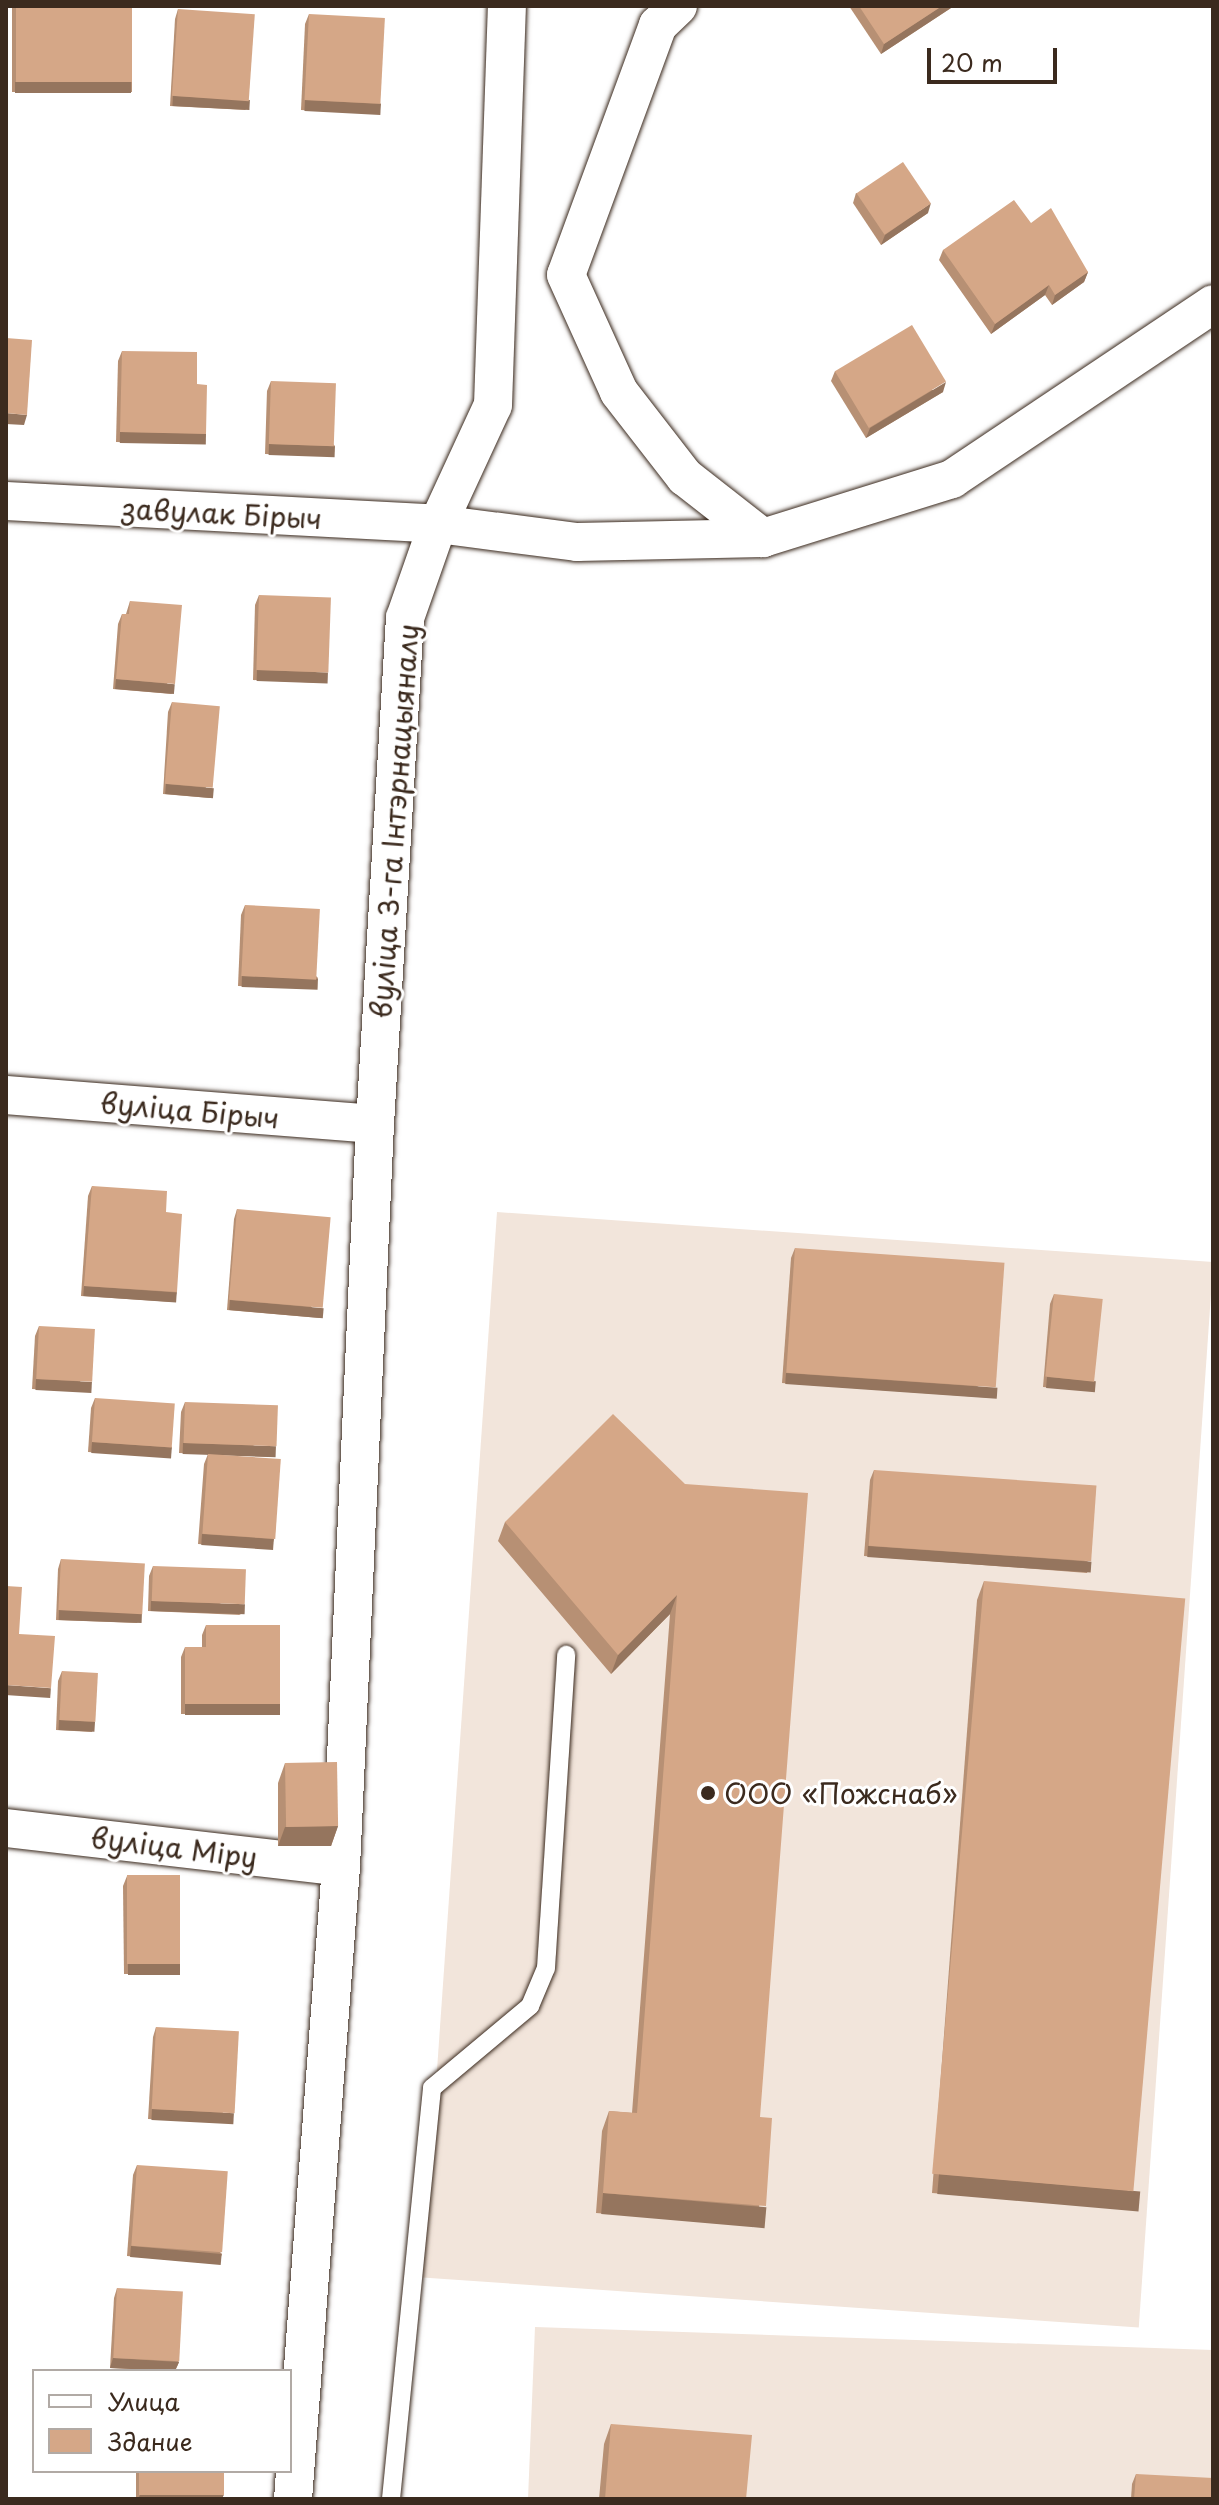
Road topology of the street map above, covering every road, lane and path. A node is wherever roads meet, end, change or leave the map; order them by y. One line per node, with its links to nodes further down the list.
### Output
1 (507, 6): 5 (street, вуліца 3-га Інтэрнацыяналу)
2 (678, 6): 6 (street)
3 (1213, 304): 6 (street, завулак Бірыч)
4 (6, 501): 5 (street, завулак Бірыч)
5 (438, 524): 6 (street, завулак Бірыч); 8 (street, вуліца 3-га Інтэрнацыяналу)
6 (763, 538)
7 (6, 1095): 8 (street, вуліца Бірыч)
8 (375, 1124): 11 (street, вуліца 3-га Інтэрнацыяналу)
9 (566, 1655): 13 (lane)
10 (6, 1828): 11 (street, вуліца Міру)
11 (341, 1867): 12 (street, вуліца 3-га Інтэрнацыяналу)
12 (293, 2499)
13 (391, 2499)

